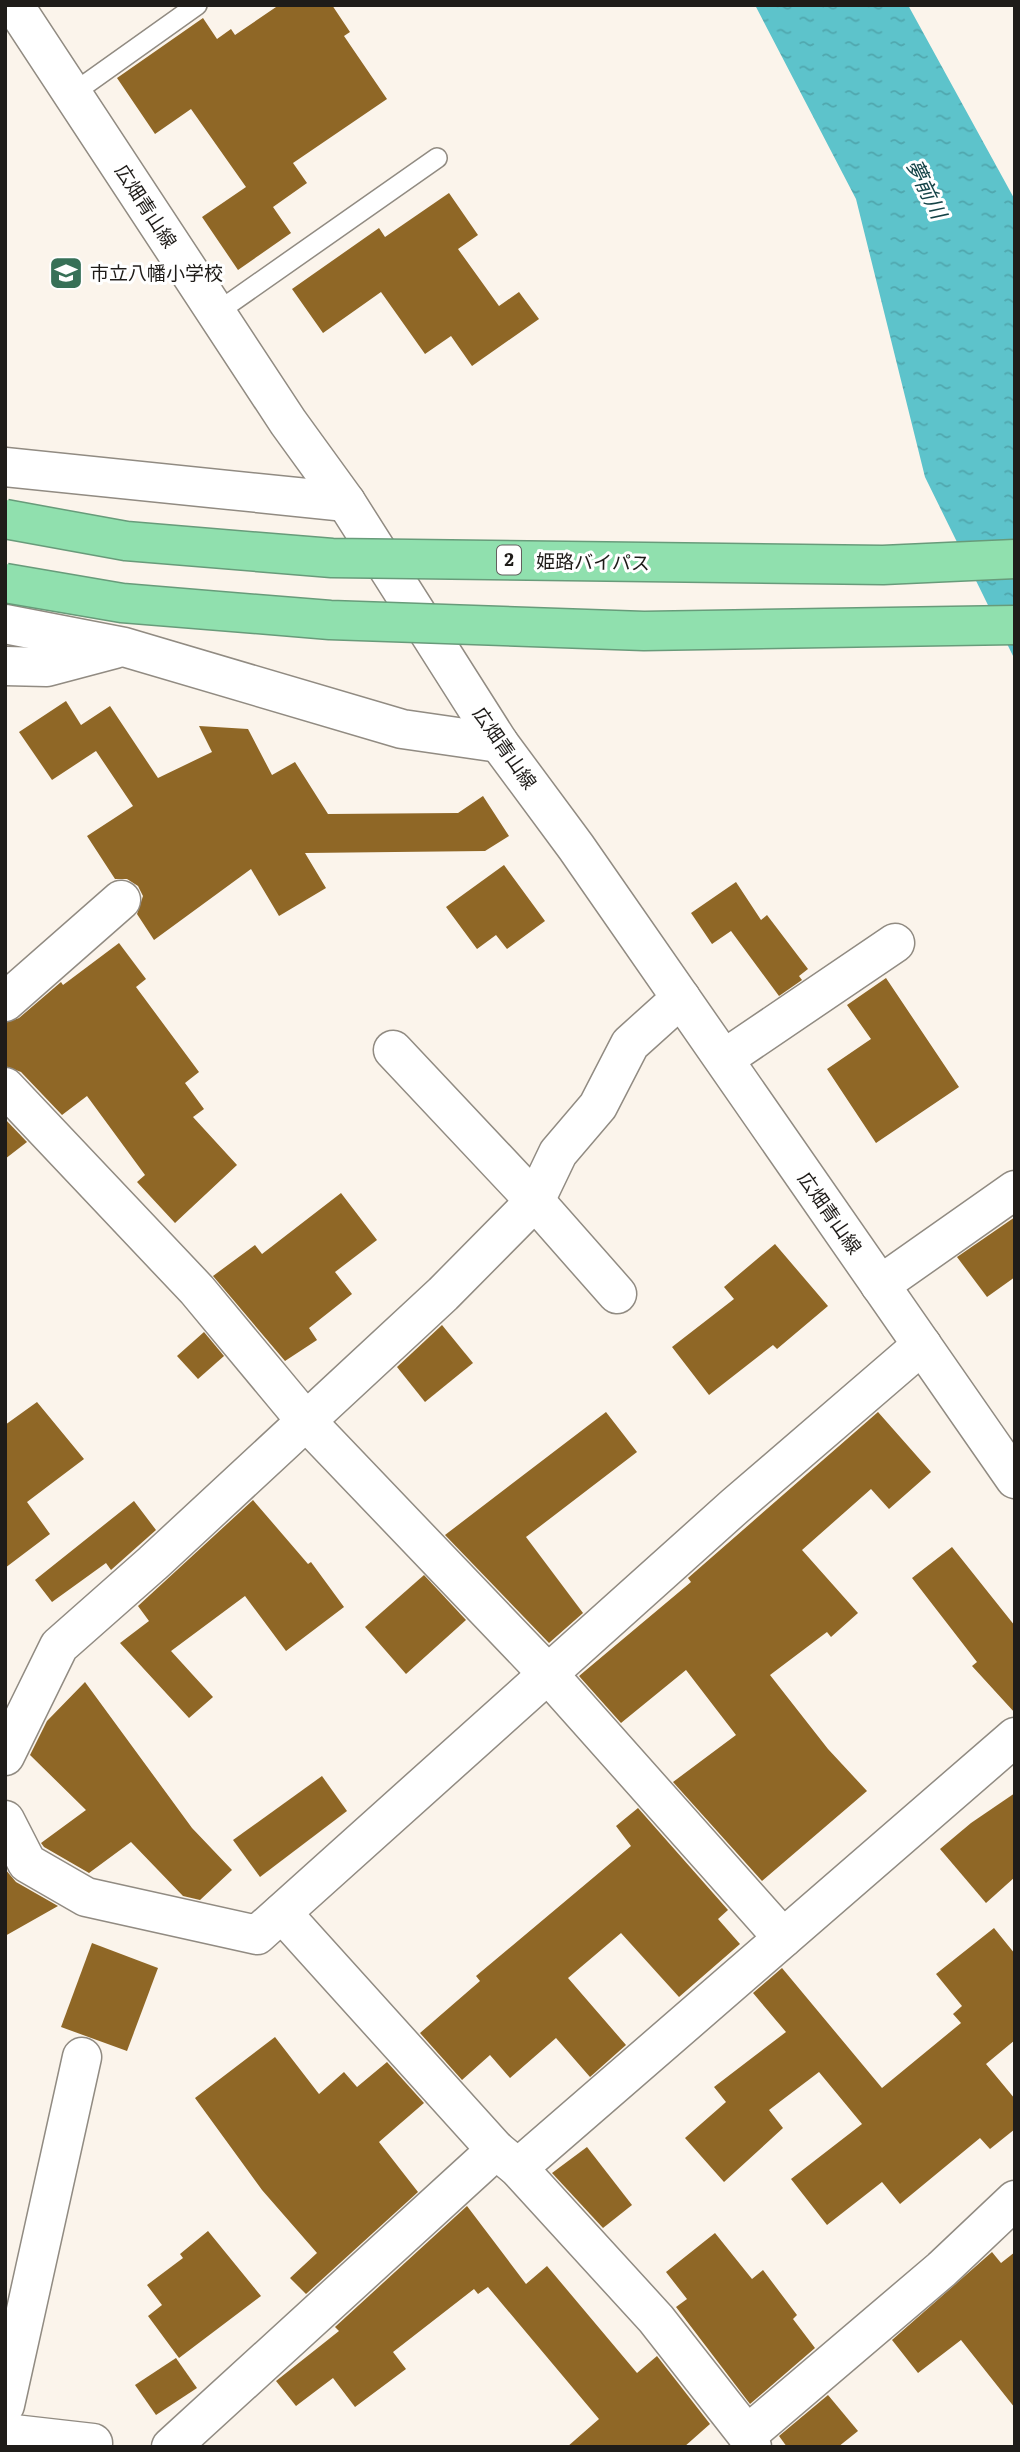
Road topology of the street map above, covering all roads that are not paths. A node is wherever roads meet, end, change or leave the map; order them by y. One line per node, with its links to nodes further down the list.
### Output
1 (13, 5): 3 (street, 広畑青山線)
2 (197, 5): 3 (lane)
3 (72, 94): 5 (street, 広畑青山線)
4 (437, 158): 5 (lane)
5 (216, 313): 7 (street, 広畑青山線)
6 (5, 467): 7 (street)
7 (346, 502): 15 (street, 広畑青山線)
8 (5, 519): 9 (highway, 姫路バイパス / 2, bridge)
9 (1015, 559)
10 (5, 583): 12 (highway, bridge)
11 (5, 624): 13 (street)
12 (1015, 625)
13 (124, 647): 14 (street); 15 (street)
14 (5, 666)
15 (499, 743): 18 (street, 広畑青山線)
16 (121, 900): 19 (street)
17 (895, 943): 21 (street)
18 (681, 998): 21 (street, 広畑青山線); 24 (street)
19 (5, 1002)
20 (393, 1049): 24 (street)
21 (724, 1059): 25 (street, 広畑青山線)
22 (5, 1087): 28 (street)
23 (1015, 1190): 25 (street)
24 (535, 1201): 26 (street); 28 (street)
25 (880, 1285): 27 (street, 広畑青山線)
26 (617, 1294)
27 (922, 1345): 29 (street, 広畑青山線); 30 (street)
28 (306, 1421): 30 (street); 32 (street)
29 (1015, 1479)
30 (548, 1674): 34 (street); 35 (street)
31 (1015, 1737): 35 (street)
32 (5, 1756)
33 (8, 1833): 34 (street)
34 (282, 1913): 37 (street)
35 (783, 1938): 37 (street)
36 (82, 2057): 39 (street)
37 (507, 2159): 42 (street); 44 (street)
38 (1015, 2200): 42 (street)
39 (21, 2247): 40 (street)
40 (5, 2405)
41 (5, 2433): 43 (street)
42 (749, 2441)
43 (93, 2443)
44 (172, 2447)

